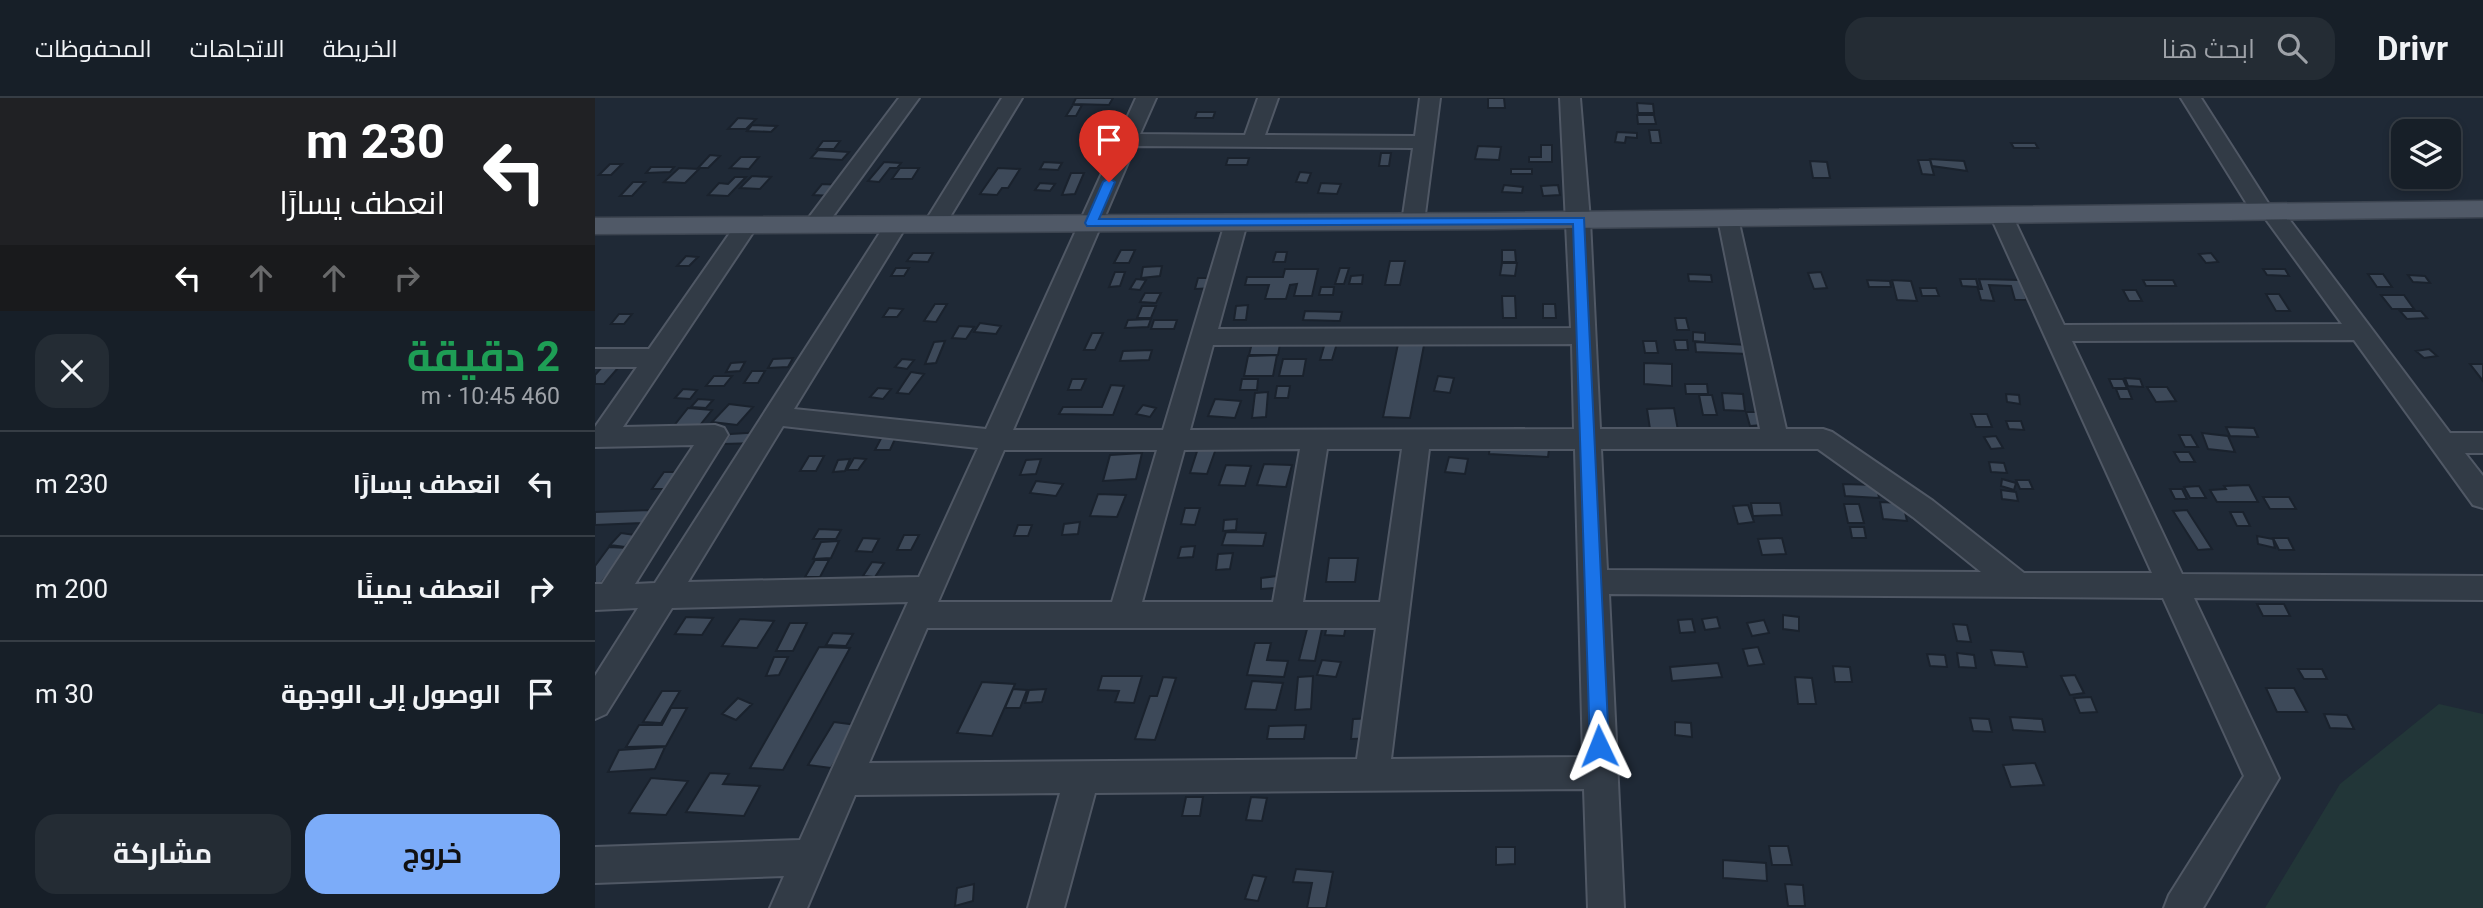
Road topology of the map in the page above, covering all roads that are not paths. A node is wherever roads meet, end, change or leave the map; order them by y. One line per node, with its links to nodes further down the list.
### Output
1 (909, 98): 20 (street)
2 (1012, 98): 22 (street)
3 (1146, 98): 8 (street)
4 (1268, 98): 9 (street)
5 (1430, 98): 10 (street)
6 (1570, 98): 15 (street)
7 (2191, 98): 12 (street)
8 (1128, 140): 9 (street); 17 (street)
9 (1253, 141): 10 (street)
10 (1425, 142): 16 (street)
11 (2483, 209): 12 (main road)
12 (2267, 212): 13 (main road); 24 (street)
13 (2001, 215): 14 (main road); 25 (street)
14 (1730, 219): 15 (main road); 36 (street)
15 (1579, 220): 16 (main road); 26 (street)
16 (1413, 222): 18 (main road)
17 (1091, 223): 18 (main road); 22 (main road); 37 (street)
18 (1236, 223): 27 (street)
19 (747, 225): 20 (main road); 23 (main road); 29 (street)
20 (815, 225): 21 (main road)
21 (897, 225): 22 (main road); 30 (street)
22 (934, 225)
23 (595, 226)
24 (2361, 332): 25 (street); 38 (street)
25 (2056, 333): 43 (street)
26 (1584, 336): 27 (street); 32 (street)
27 (1203, 337): 35 (street)
28 (595, 358): 29 (street)
29 (656, 358): 31 (street)
30 (776, 416): 37 (street); 45 (street)
31 (599, 437): 46 (street)
32 (1588, 437): 34 (street); 36 (street); 41 (street)
33 (1315, 438): 34 (street); 35 (street); 48 (street)
34 (1417, 438): 50 (street)
35 (1174, 439): 37 (street); 49 (street)
36 (1775, 439): 42 (street)
37 (995, 440): 47 (street)
38 (2444, 443): 39 (street); 40 (street)
39 (2483, 443)
40 (2483, 497)
41 (1593, 582): 42 (street); 53 (street)
42 (2018, 585): 43 (street)
43 (2173, 586): 44 (street); 61 (street)
44 (2483, 588)
45 (663, 595): 46 (street); 47 (street); 51 (street)
46 (602, 597)
47 (924, 602): 49 (street); 55 (street)
48 (1286, 614): 49 (street); 50 (street)
49 (1123, 615)
50 (1393, 615): 52 (street)
51 (595, 704)
52 (1372, 773): 53 (street); 54 (street)
53 (1601, 773): 60 (street)
54 (1082, 776): 55 (street); 59 (street)
55 (846, 779): 56 (street)
56 (811, 858): 57 (street); 58 (street)
57 (595, 865)
58 (789, 908)
59 (1046, 908)
60 (1606, 908)
61 (2182, 908)

